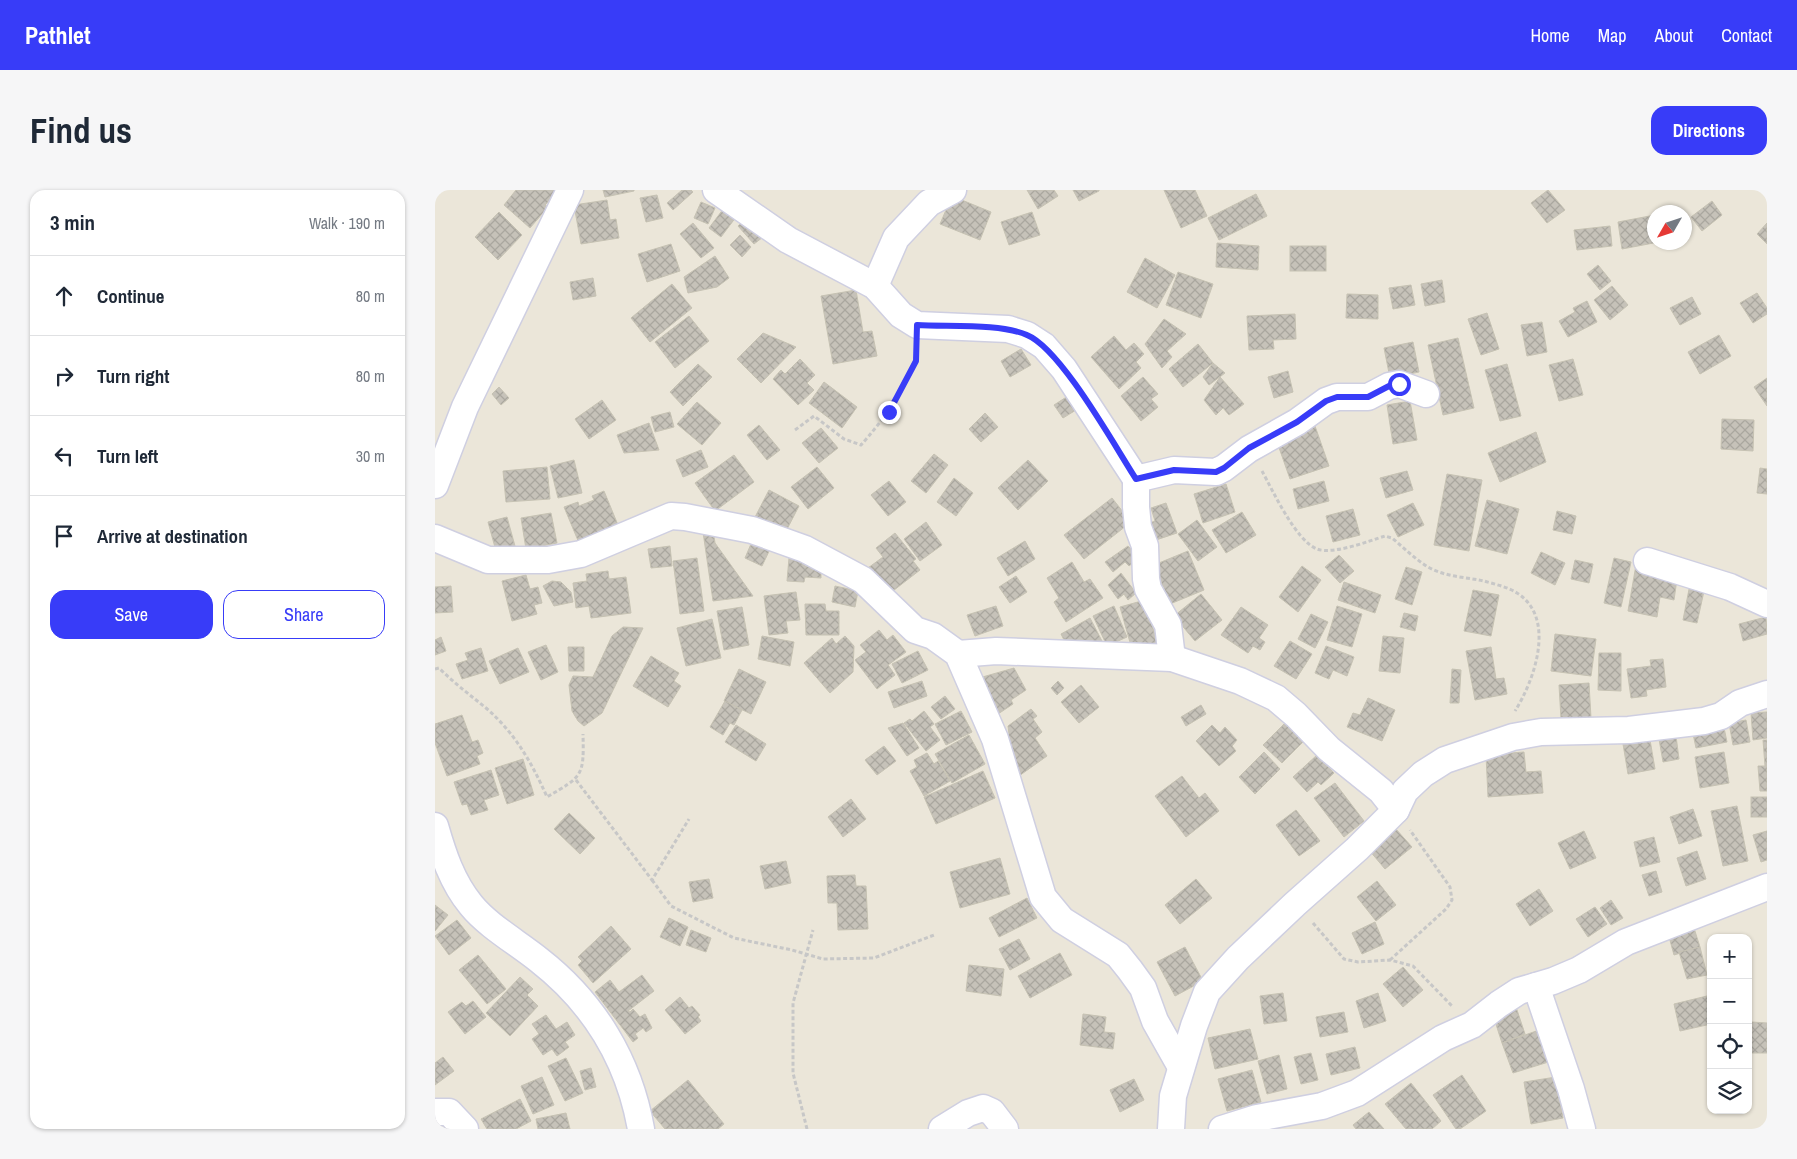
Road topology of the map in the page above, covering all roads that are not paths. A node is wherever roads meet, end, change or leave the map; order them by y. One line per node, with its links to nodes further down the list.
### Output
1 (570, 190): 7 (street)
2 (716, 190): 4 (street)
3 (953, 190): 4 (street)
4 (875, 286): 6 (street)
5 (1426, 394): 6 (street)
6 (1136, 479): 12 (street)
7 (435, 485)
8 (435, 538): 11 (street)
9 (1647, 561): 10 (street)
10 (1767, 604)
11 (958, 654): 12 (street); 18 (street)
12 (1172, 658): 14 (street)
13 (1767, 694): 14 (street)
14 (1395, 810): 18 (street)
15 (435, 826): 21 (street)
16 (1767, 887): 17 (street)
17 (1536, 986): 25 (street); 26 (street)
18 (1181, 1068): 24 (street)
19 (435, 1112): 20 (street)
20 (465, 1129)
21 (641, 1129)
22 (942, 1129): 23 (street)
23 (1005, 1129)
24 (1171, 1129)
25 (1222, 1129)
26 (1582, 1129)

